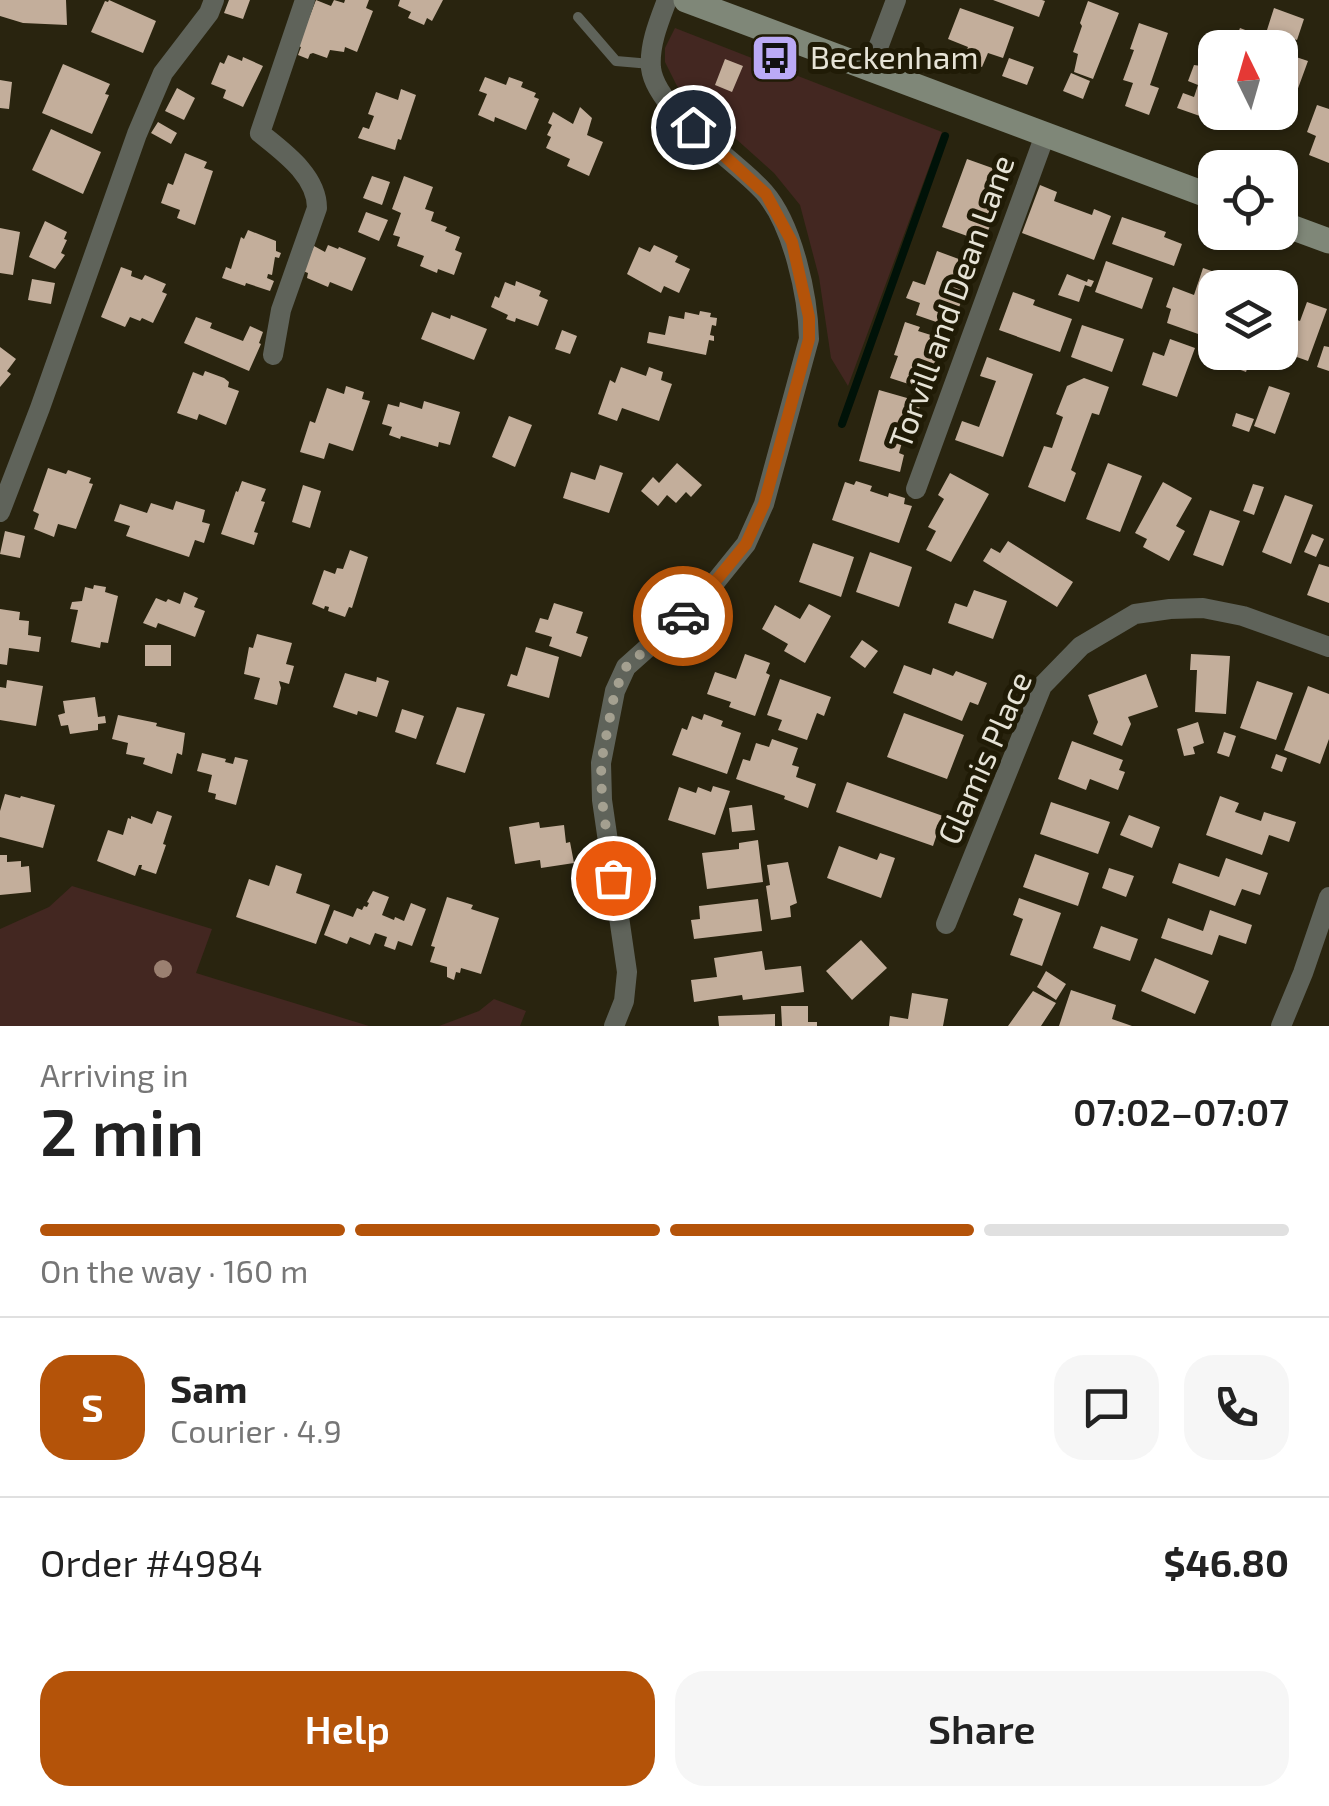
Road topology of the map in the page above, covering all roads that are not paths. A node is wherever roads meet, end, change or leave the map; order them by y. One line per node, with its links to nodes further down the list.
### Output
1 (214, 0): 15 (street)
2 (305, 0): 13 (street)
3 (667, 0): 7 (street)
4 (686, 0): 8 (main road)
5 (896, 0): 8 (street)
6 (578, 17): 7 (lane)
7 (651, 64): 19 (street)
8 (870, 69): 9 (main road)
9 (1046, 135): 10 (main road); 14 (street, Torvill and Dean Lane)
10 (1198, 192)
11 (1298, 230): 12 (main road)
12 (1329, 241)
13 (273, 356)
14 (916, 489)
15 (0, 512)
16 (1329, 647): 18 (street, Glamis Place)
17 (1329, 897): 20 (street)
18 (946, 924)
19 (614, 1026)
20 (1280, 1026)

